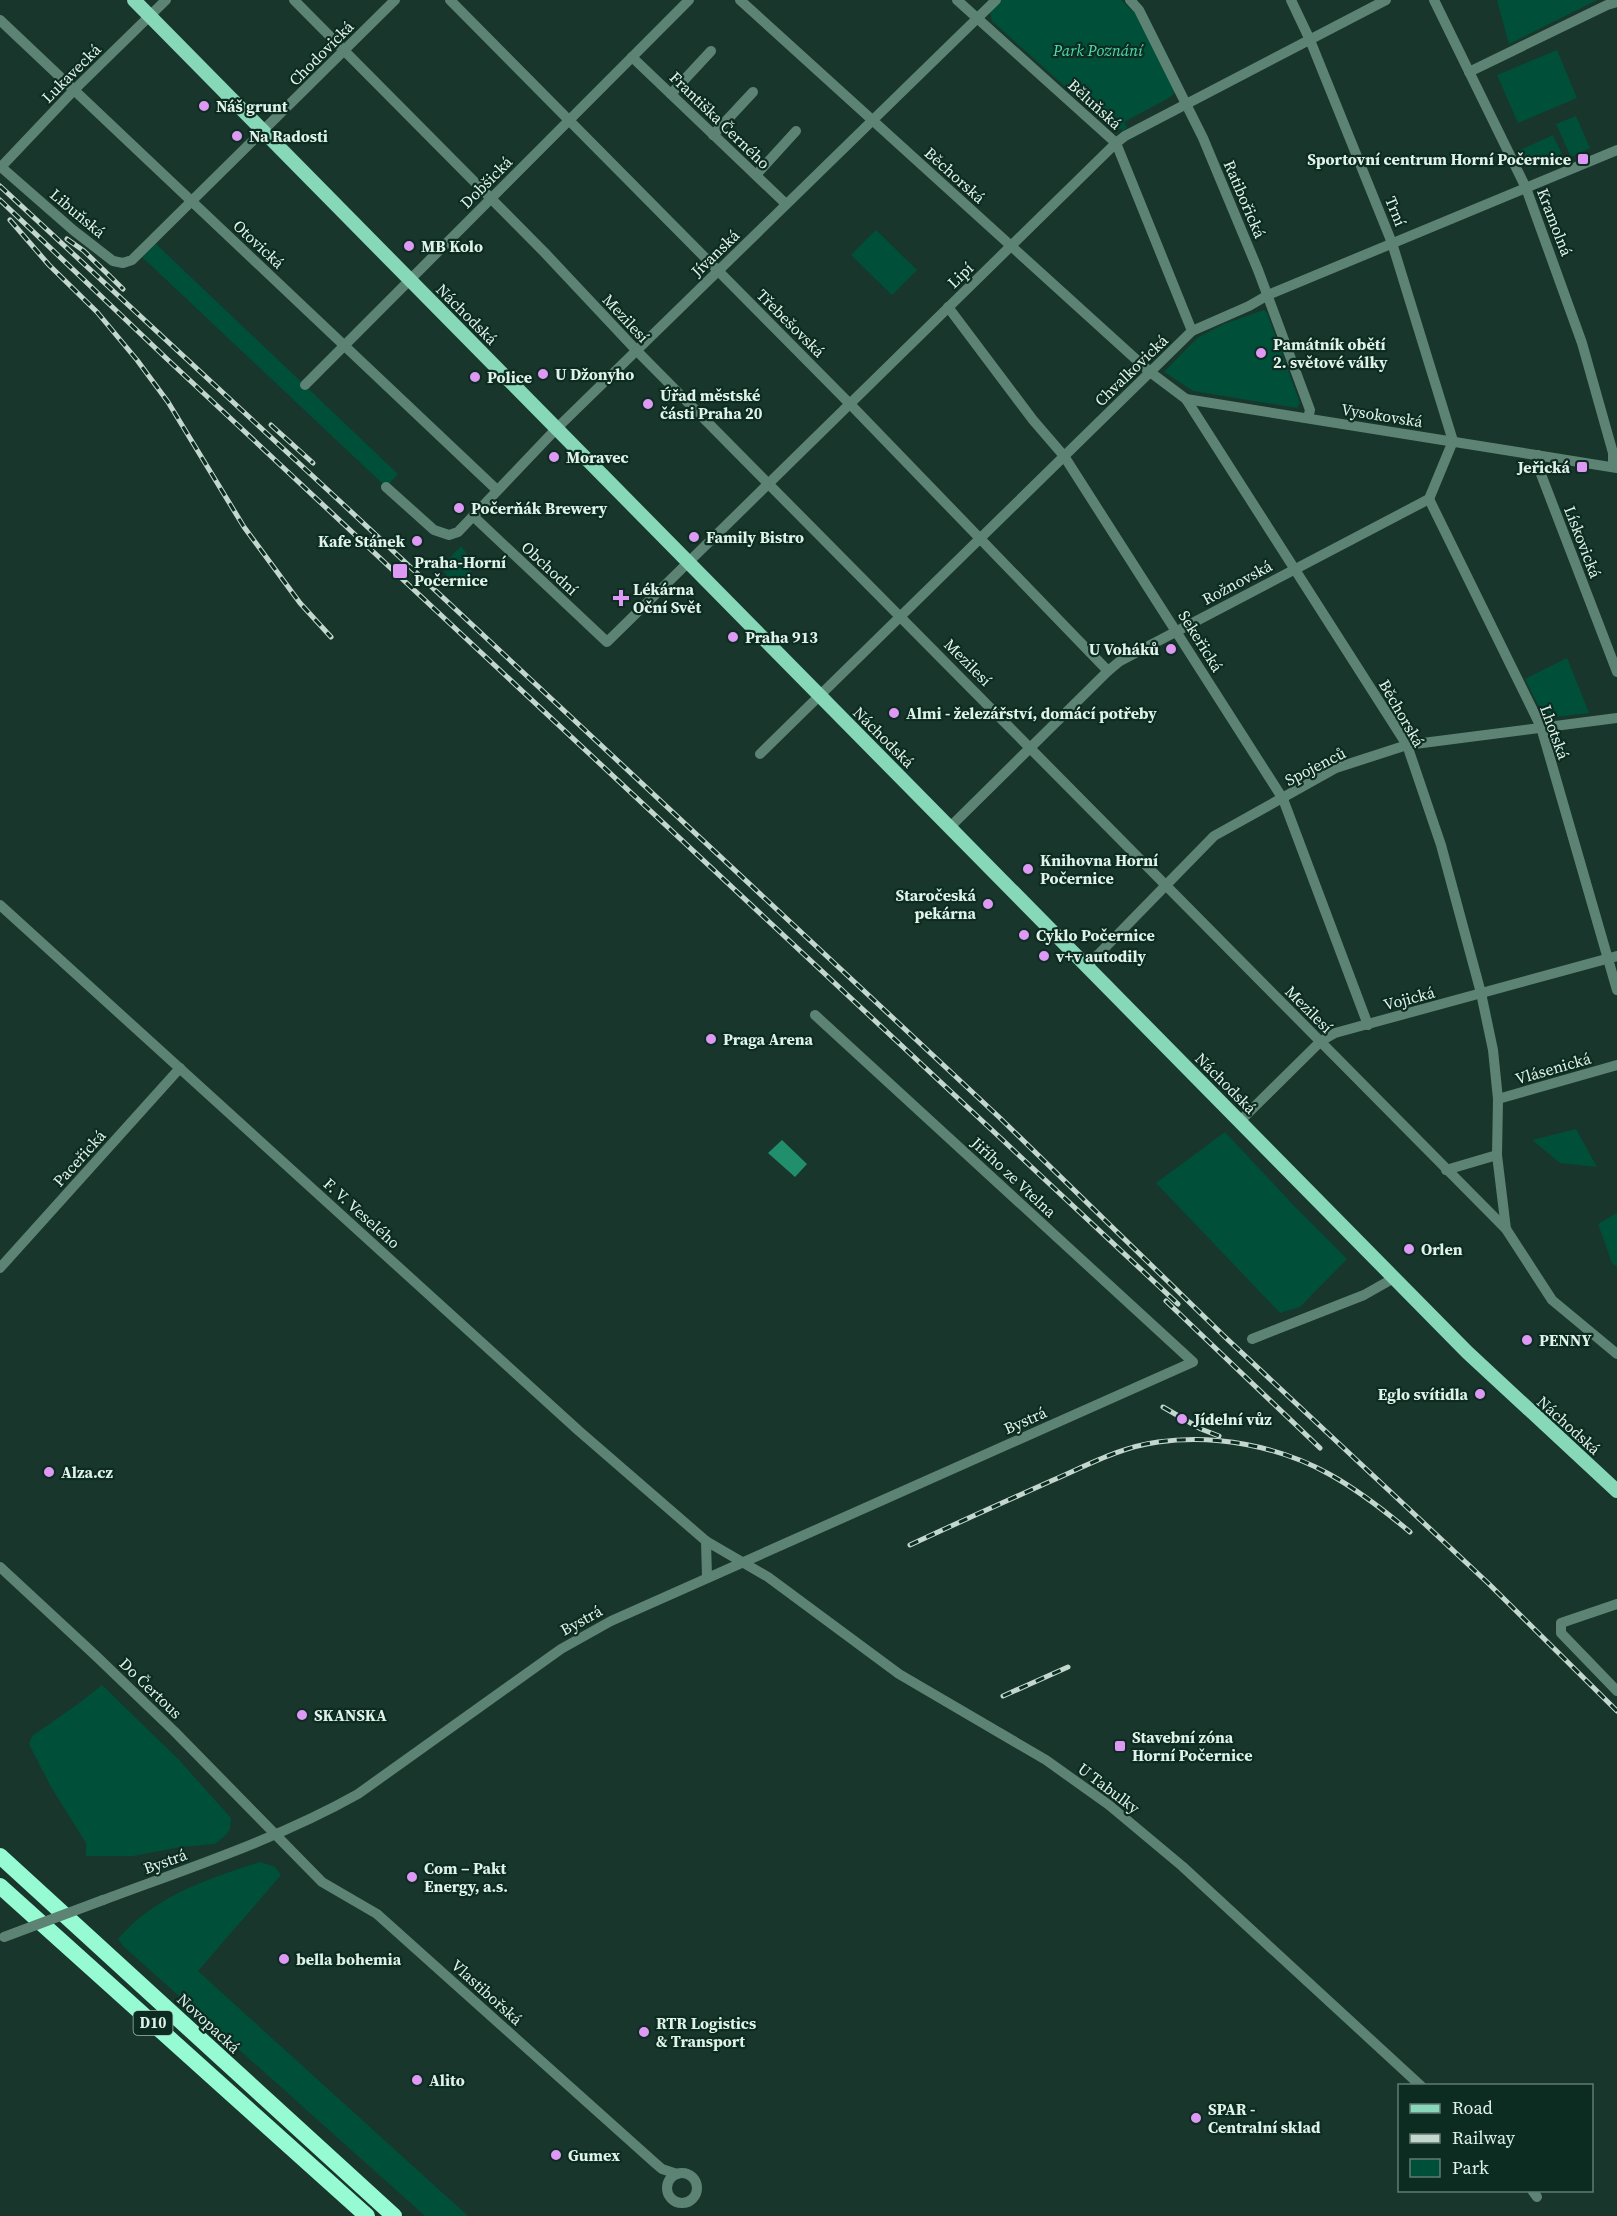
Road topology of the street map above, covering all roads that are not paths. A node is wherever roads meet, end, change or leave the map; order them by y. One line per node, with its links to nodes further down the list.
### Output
1 (134, 0): 15 (main road, Náchodská)
2 (166, 0): 15 (street, Lukavecká)
3 (294, 0): 19 (street, Mezilesí)
4 (395, 0): 19 (street, Chodovická)
5 (450, 0): 28 (street, Třebešovská)
6 (689, 0): 21 (street, Dobšická)
7 (740, 0): 27 (street, Běchorská)
8 (957, 0): 16 (street, Běluňská)
9 (996, 0): 16 (street, Jívanská)
10 (1130, 0): 26 (street, Ratibořická)
11 (1291, 0): 18 (street, Trní)
12 (1386, 0): 18 (street, Lipí)
13 (1434, 0): 22 (street, Kramolná)
14 (1617, 2): 22 (street)
15 (150, 16): 23 (street, Lukavecká); 29 (main road, Náchodská)
16 (977, 18): 27 (street, Jívanská); 32 (street, Běluňská)
17 (0, 20): 23 (street, Otovická)
18 (1310, 40): 26 (street, Lipí); 40 (street, Trní)
19 (344, 51): 29 (street, Chodovická); 37 (street, Mezilesí)
20 (711, 51): 25 (street)
21 (632, 57): 25 (street, Františka Černého); 28 (street, Dobšická)
22 (1469, 72): 36 (street, Kramolná)
23 (74, 90): 34 (street, Lukavecká); 38 (street, Otovická)
24 (753, 92): 31 (street)
25 (671, 94): 31 (street, Františka Černého)
26 (1186, 103): 32 (street, Lipí); 45 (street, Ratibořická)
27 (873, 120): 39 (street, Jívanská); 41 (street, Běchorská)
28 (568, 121): 37 (street, Dobšická); 43 (street, Třebešovská)
29 (263, 131): 38 (street, Chodovická); 44 (main road, Náchodská)
30 (796, 131): 35 (street)
31 (714, 135): 35 (street, Františka Černého)
32 (1116, 143): 41 (street, Lipí); 47 (street, Běluňská)
33 (1617, 150): 36 (street, Chvalkovická)
34 (0, 167): 42 (street, Libuňská)
35 (756, 175): 39 (street, Františka Černého)
36 (1526, 188): 40 (street, Chvalkovická); 59 (street, Kramolná)
37 (491, 198): 44 (street, Dobšická); 49 (street, Mezilesí)
38 (191, 201): 42 (street, Chodovická); 48 (street, Otovická)
39 (786, 204): 43 (street, Jívanská)
40 (1392, 243): 45 (street, Chvalkovická); 56 (street, Trní)
41 (1011, 246): 46 (street, Lipí); 50 (street, Běchorská)
42 (140, 253)
43 (718, 271): 49 (street, Jívanská); 53 (street, Třebešovská)
44 (410, 280): 48 (street, Dobšická); 55 (main road, Náchodská)
45 (1268, 295): 47 (street, Chvalkovická); 54 (street, Ratibořická)
46 (948, 307): 53 (street, Lipí); 58 (street, Sekeřická)
47 (1192, 331): 50 (street, Chvalkovická)
48 (344, 345): 51 (street, Dobšická); 62 (street, Otovická)
49 (637, 351): 55 (street, Jívanská); 60 (street, Mezilesí)
50 (1150, 372): 52 (street, Vysokovská); 58 (street, Chvalkovická)
51 (305, 385)
52 (1186, 399): 54 (street, Vysokovská); 67 (street, Běchorská)
53 (850, 404): 60 (street, Lipí); 65 (street, Třebešovská)
54 (1308, 418): 56 (street, Vysokovská)
55 (557, 428): 62 (street, Jívanská); 66 (main road, Náchodská)
56 (1453, 441): 57 (street, Vysokovská); 63 (street)
57 (1538, 455): 59 (street, Vysokovská); 72 (street, Lískovická)
58 (1064, 456): 65 (street, Chvalkovická); 69 (street, Sekeřická)
59 (1615, 468)
60 (769, 483): 66 (street, Lipí); 68 (street, Mezilesí)
61 (386, 487): 64 (street, Jívanská)
62 (497, 490): 64 (street, Jívanská)
63 (1429, 499): 67 (street, Rožnovská); 75 (street, Lhotská)
64 (473, 516): 70 (street, Obchodní)
65 (980, 538): 68 (street, Chvalkovická); 71 (street, Třebešovská)
66 (688, 562): 70 (street, Lipí); 73 (main road, Náchodská)
67 (1294, 568): 69 (street, Rožnovská); 76 (street, Běchorská)
68 (900, 615): 73 (street, Chvalkovická); 77 (street, Mezilesí)
69 (1177, 631): 71 (street, Rožnovská); 79 (street, Sekeřická)
70 (607, 642)
71 (1108, 671): 77 (street, Rožnovská)
72 (1617, 672)
73 (819, 694): 78 (street, Chvalkovická); 80 (main road, Náchodská)
74 (1617, 718): 75 (street, Spojenců)
75 (1540, 727): 76 (street, Spojenců); 83 (street, Lhotská)
76 (1407, 745): 79 (street, Spojenců); 86 (street, Běchorská)
77 (1031, 747): 80 (street, Rožnovská); 81 (street, Mezilesí)
78 (760, 754)
79 (1283, 799): 81 (street, Spojenců); 88 (street, Sekeřická)
80 (950, 827): 84 (main road, Náchodská)
81 (1166, 885): 84 (street, Spojenců); 89 (street, Mezilesí)
82 (0, 905): 91 (street, F. V. Veselého)
83 (1612, 957): 85 (street, Lhotská); 86 (street, Vojická)
84 (1087, 966): 93 (main road, Náchodská)
85 (1617, 990)
86 (1481, 993): 88 (street, Vojická); 92 (street, Běchorská)
87 (815, 1014): 101 (street, Jiřího ze Vtelna)
88 (1368, 1025): 89 (street, Vojická)
89 (1321, 1041): 93 (street, Vojická); 95 (street, Mezilesí)
90 (1617, 1065): 92 (street, Vlásenická)
91 (180, 1068): 97 (street, Paceřická); 103 (street, F. V. Veselého)
92 (1498, 1099): 94 (street, Běchorská)
93 (1240, 1121): 98 (main road, Náchodská)
94 (1497, 1155): 95 (street); 96 (street, Běchorská)
95 (1446, 1170): 96 (street, Mezilesí)
96 (1506, 1229): 100 (street, Mezilesí)
97 (0, 1268)
98 (1394, 1278): 99 (street); 102 (main road, Náchodská)
99 (1252, 1339)
100 (1616, 1351)
101 (1193, 1362): 104 (street, Bystrá)
102 (1617, 1491)
103 (706, 1541): 104 (street, F. V. Veselého); 106 (street)
104 (743, 1562): 106 (street, Bystrá); 113 (street, U Tabulky)
105 (0, 1567): 109 (street, Do Čertous)
106 (707, 1577): 109 (street, Bystrá)
107 (1617, 1604): 108 (street)
108 (1617, 1691)
109 (276, 1835): 112 (street, Bystrá, bridge); 114 (street, Vlastibořská)
110 (0, 1856): 116 (highway, Novopacká / D10)
111 (0, 1886): 115 (highway, D10)
112 (2, 1937)
113 (1420, 2084)
114 (676, 2174)
115 (367, 2216)
116 (394, 2216)

